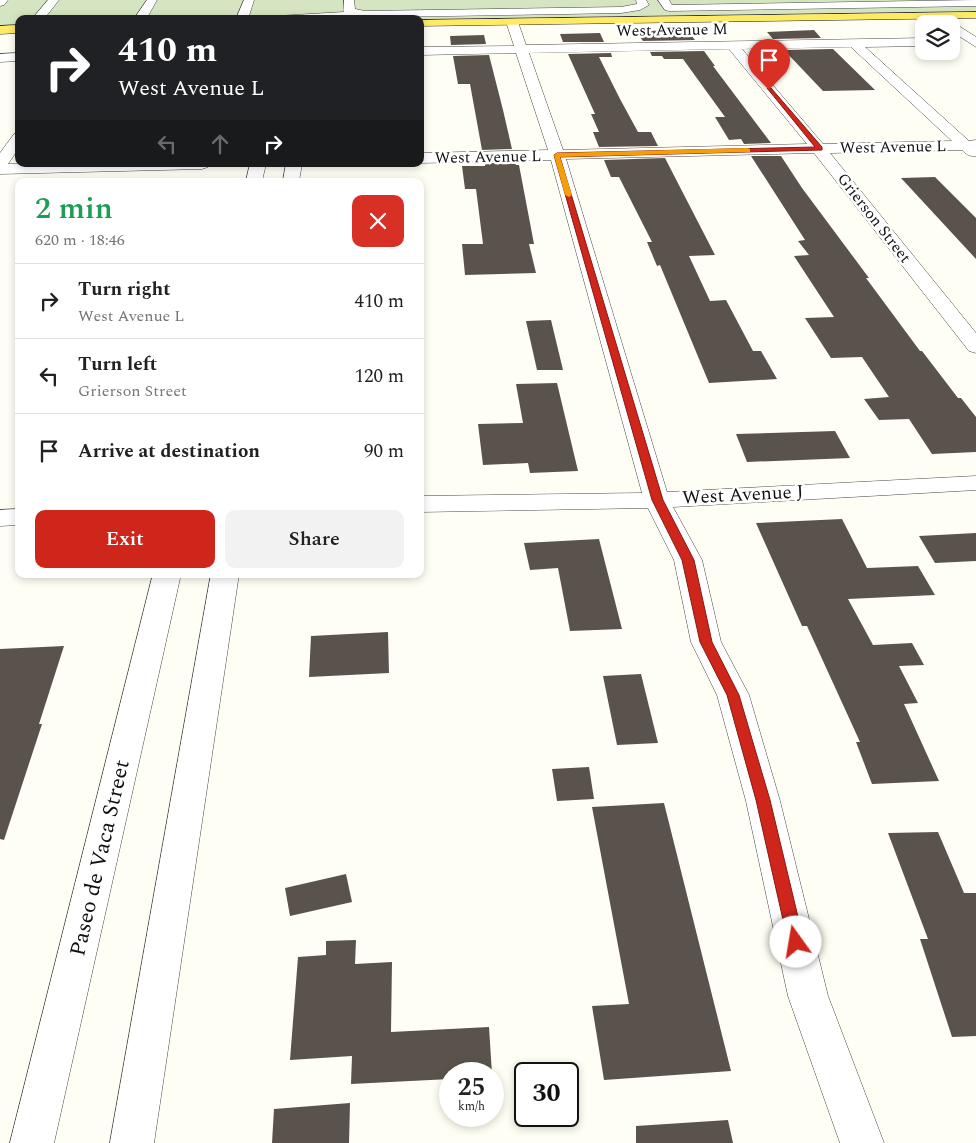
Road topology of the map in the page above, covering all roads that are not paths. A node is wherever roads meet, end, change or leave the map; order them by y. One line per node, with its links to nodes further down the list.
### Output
1 (3, 0): 9 (street)
2 (54, 0): 12 (street)
3 (152, 0): 13 (street)
4 (249, 0): 14 (street)
5 (349, 0): 11 (street)
6 (641, 0): 11 (street)
7 (663, 0): 10 (street)
8 (976, 1): 10 (street)
9 (0, 3)
10 (826, 3): 19 (street)
11 (355, 13): 15 (street)
12 (41, 15)
13 (143, 15)
14 (243, 15)
15 (344, 15)
16 (915, 15): 19 (main road)
17 (960, 15): 18 (main road)
18 (976, 15)
19 (842, 17): 20 (main road)
20 (512, 22): 21 (main road); 30 (street)
21 (424, 24)
22 (15, 29): 23 (main road)
23 (0, 30)
24 (960, 31): 27 (street)
25 (915, 42): 28 (street, West Avenue M)
26 (960, 42): 27 (street)
27 (975, 42)
28 (854, 44): 29 (street, West Avenue M); 36 (street)
29 (732, 45): 30 (street, West Avenue M); 35 (street, Grierson Street)
30 (522, 49): 31 (street, West Avenue M); 37 (street)
31 (424, 50)
32 (15, 57): 33 (street)
33 (0, 58)
34 (15, 143): 39 (street)
35 (819, 149): 36 (street, West Avenue L); 37 (street, West Avenue L); 42 (street, Grierson Street)
36 (972, 149)
37 (557, 155): 38 (street, West Avenue L); 44 (street)
38 (424, 158)
39 (0, 164)
40 (81, 167): 41 (street)
41 (0, 169)
42 (976, 348)
43 (976, 483): 44 (street, West Avenue J)
44 (658, 500): 45 (street, West Avenue J); 52 (street)
45 (424, 504)
46 (15, 517): 47 (street)
47 (0, 518)
48 (167, 578): 50 (street, Paseo de Vaca Street)
49 (224, 578): 51 (street)
50 (32, 1143)
51 (132, 1143)
52 (862, 1143)

